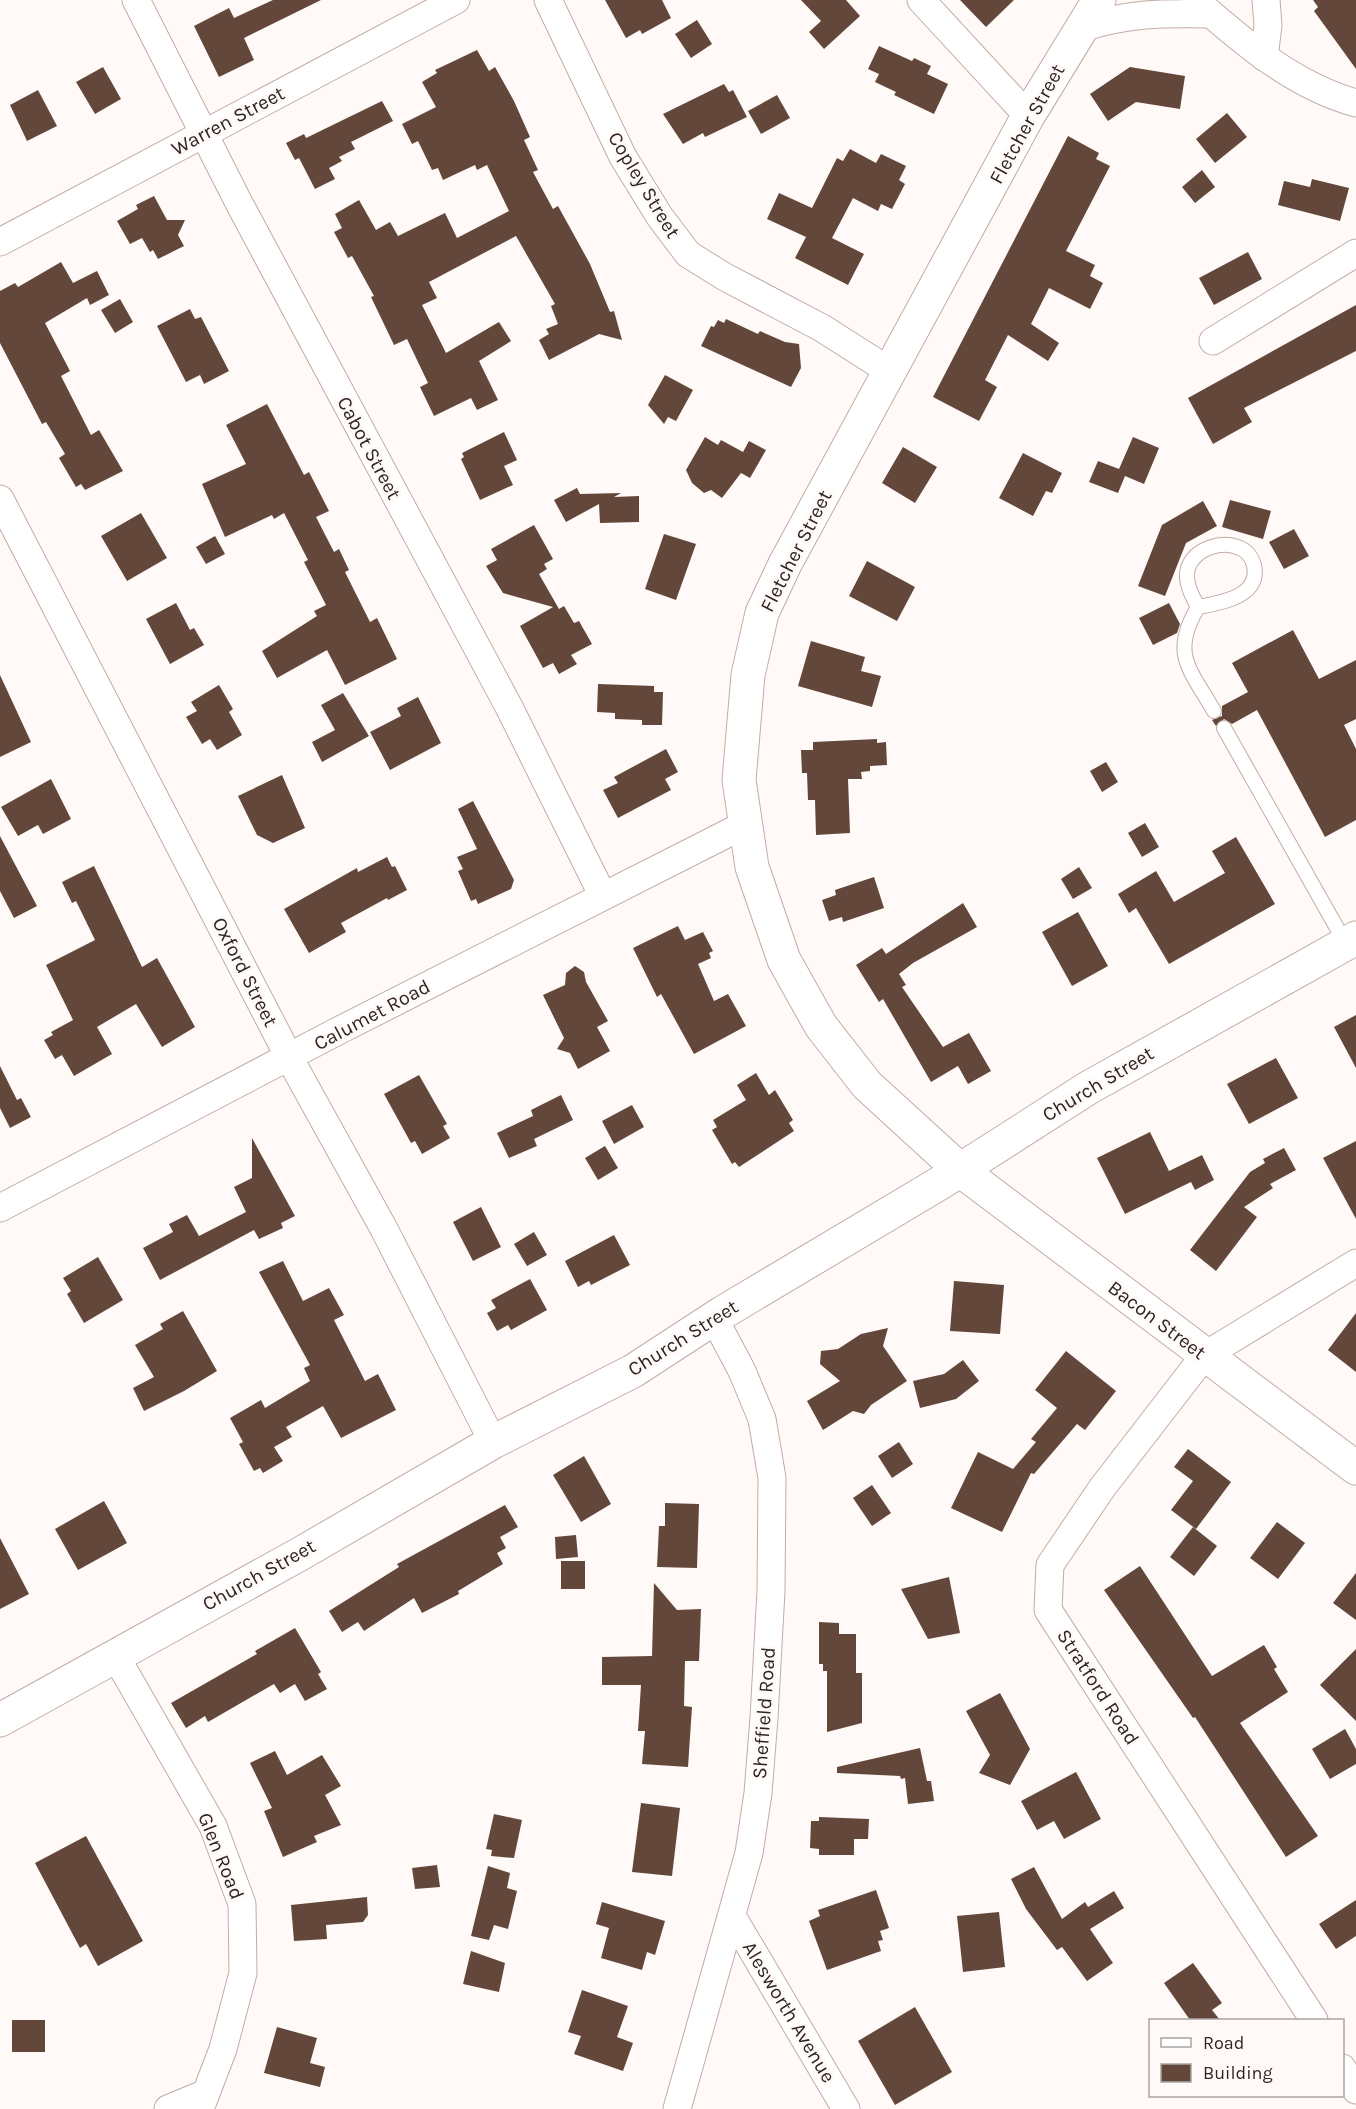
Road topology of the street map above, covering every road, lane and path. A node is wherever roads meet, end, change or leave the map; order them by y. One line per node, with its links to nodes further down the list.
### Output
1 (136, 0): 12 (street, Cabot Street)
2 (456, 0): 12 (street, Warren Street)
3 (548, 0): 16 (street, Copley Street)
4 (921, 0): 11 (street)
5 (1099, 0): 8 (street, Fletcher Street)
6 (1266, 0): 9 (street)
7 (1203, 7): 8 (street); 9 (street)
8 (1082, 28): 11 (street, Fletcher Street)
9 (1264, 57): 10 (street)
10 (1356, 103)
11 (1028, 116): 16 (street, Fletcher Street)
12 (205, 134): 13 (street, Warren Street); 22 (street, Cabot Street)
13 (0, 242)
14 (1356, 253): 15 (street)
15 (1213, 341)
16 (891, 372): 21 (street, Fletcher Street)
17 (0, 499): 24 (street, Oxford Street)
18 (1198, 607): 18 (lane); 19 (lane)
19 (1214, 711)
20 (1224, 728): 23 (lane)
21 (746, 824): 22 (street, Calumet Road); 25 (street, Fletcher Street)
22 (603, 896): 24 (street, Calumet Road)
23 (1351, 941): 25 (street, Church Street)
24 (290, 1059): 26 (street, Calumet Road); 30 (street, Oxford Street)
25 (960, 1170): 28 (street, Church Street); 29 (street, Bacon Street)
26 (0, 1208)
27 (1356, 1263): 29 (street)
28 (714, 1318): 30 (street, Church Street); 34 (street, Sheffield Road)
29 (1204, 1356): 31 (street, Bacon Street); 35 (street, Stratford Road)
30 (493, 1442): 32 (street, Church Street)
31 (1356, 1468)
32 (115, 1654): 33 (street, Church Street); 38 (street, Glen Road)
33 (0, 1720)
34 (732, 1916): 40 (street, Sheffield Road); 41 (street, Alesworth Avenue)
35 (1313, 2019)
36 (1344, 2071): 37 (street)
37 (1356, 2090)
38 (202, 2101): 39 (street)
39 (168, 2109)
40 (677, 2109)
41 (846, 2109)

